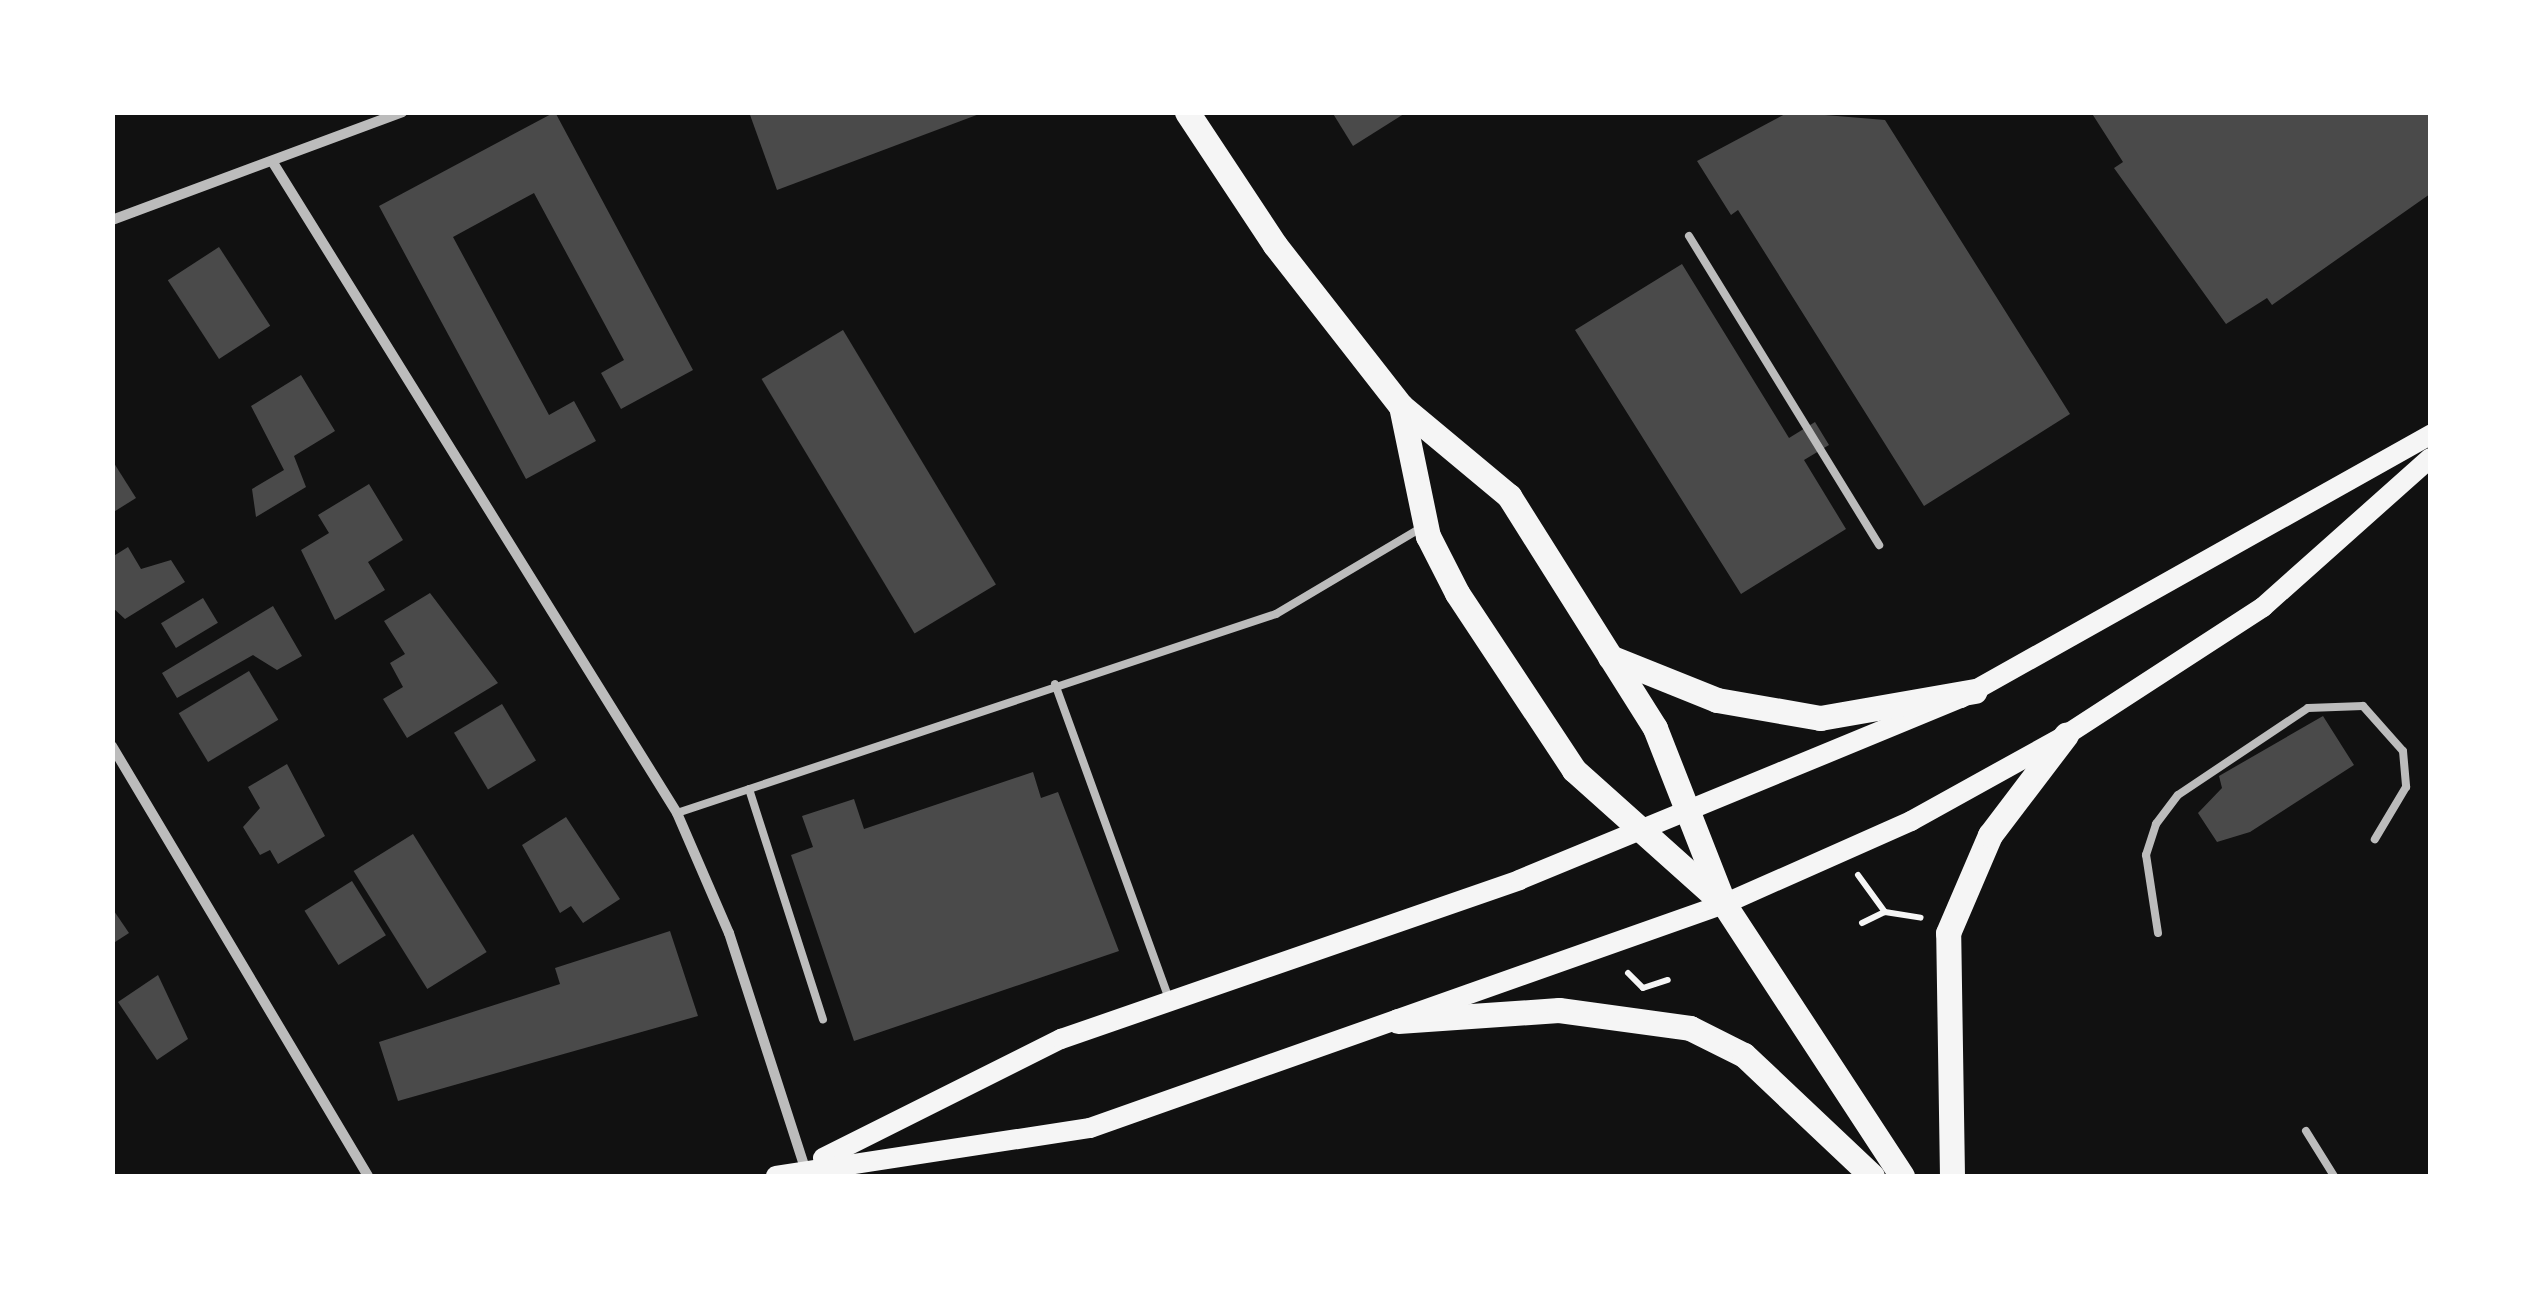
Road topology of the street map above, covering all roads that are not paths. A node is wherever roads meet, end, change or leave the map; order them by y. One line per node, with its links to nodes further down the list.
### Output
1 (402, 112): 3 (street)
2 (1188, 112): 7 (main road)
3 (376, 117): 4 (street)
4 (272, 161): 5 (street); 18 (street)
5 (112, 220)
6 (1690, 236): 11 (lane)
7 (1401, 406): 10 (main road); 12 (main road)
8 (2430, 435): 14 (main road)
9 (2430, 458): 15 (main road)
10 (1425, 526): 13 (lane); 20 (main road)
11 (1880, 545)
12 (1610, 657): 14 (main road); 19 (main road)
13 (1055, 684): 17 (lane); 24 (lane)
14 (1975, 691): 19 (main road)
15 (2066, 735): 22 (main road); 33 (main road)
16 (112, 746): 29 (street)
17 (749, 790): 18 (lane); 25 (lane)
18 (677, 813): 28 (street)
19 (1679, 816): 20 (main road); 22 (main road)
20 (1641, 832): 22 (main road); 24 (main road)
21 (2375, 839): 23 (lane)
22 (1724, 904): 26 (main road); 32 (main road)
23 (2158, 934)
24 (1170, 1001): 28 (main road)
25 (823, 1019)
26 (1398, 1020): 28 (main road); 31 (main road)
27 (2306, 1131): 34 (lane)
28 (805, 1168): 30 (main road)
29 (368, 1176)
30 (776, 1176)
31 (1872, 1176)
32 (1902, 1176)
33 (1952, 1176)
34 (2334, 1176)

